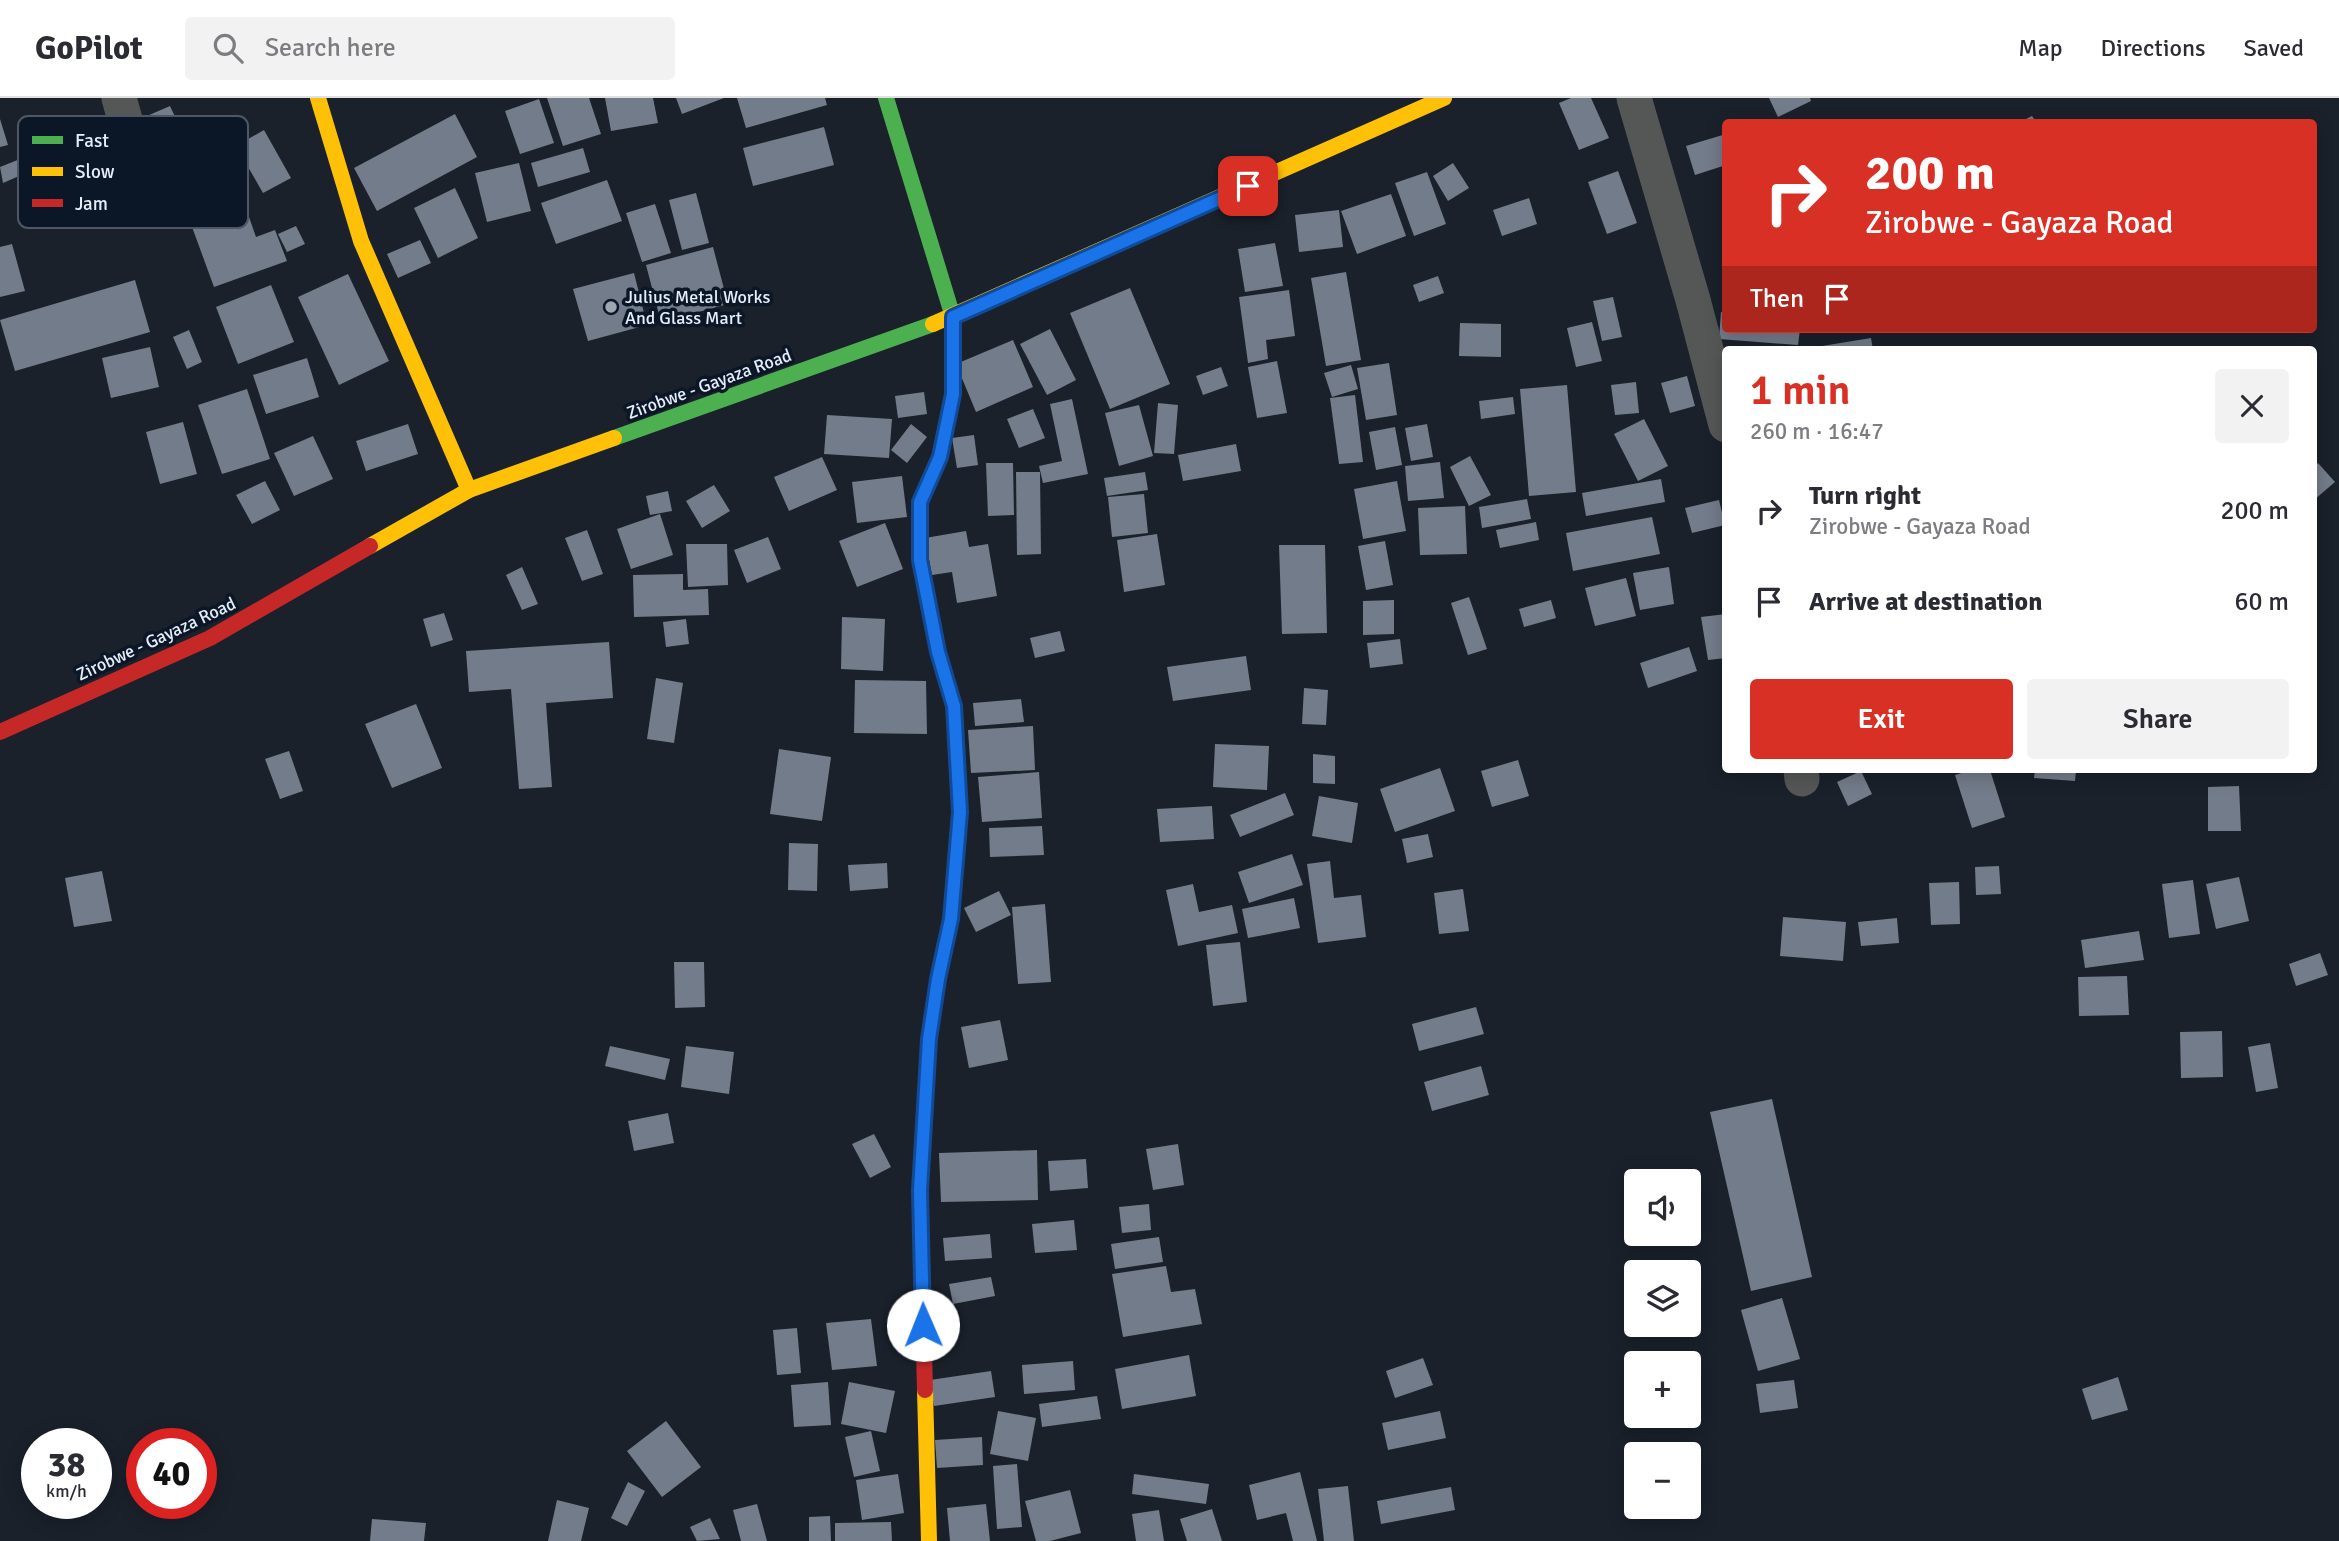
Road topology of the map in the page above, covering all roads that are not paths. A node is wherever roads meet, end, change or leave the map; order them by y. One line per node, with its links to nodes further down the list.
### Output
1 (119, 98): 6 (street)
2 (318, 98): 9 (street)
3 (886, 98): 7 (street)
4 (1444, 98): 7 (street, Zirobwe - Gayaza Road)
5 (1634, 98): 8 (street)
6 (124, 116)
7 (953, 317): 9 (street, Zirobwe - Gayaza Road); 11 (street)
8 (1722, 410)
9 (469, 490): 10 (street, Zirobwe - Gayaza Road)
10 (0, 732)
11 (929, 1541)

